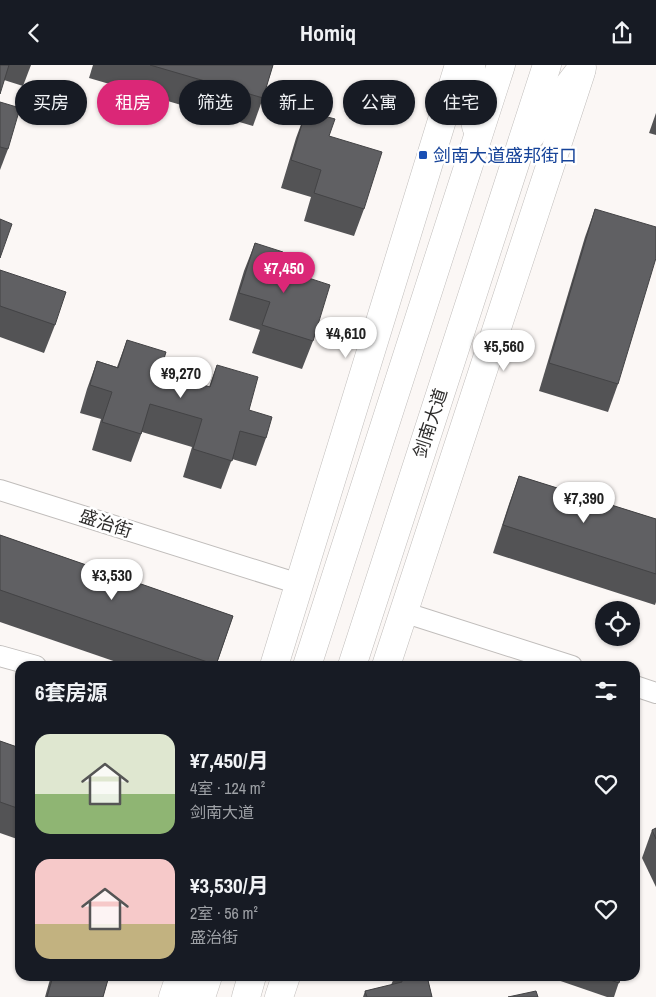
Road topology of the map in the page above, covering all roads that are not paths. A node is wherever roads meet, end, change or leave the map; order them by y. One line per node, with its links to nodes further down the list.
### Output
1 (459, 65): 9 (main road)
2 (471, 65): 6 (main road)
3 (501, 65): 6 (main road)
4 (546, 65): 7 (main road, 剑南大道)
5 (583, 67): 7 (main road); 10 (main road)
6 (477, 140): 14 (main road)
7 (517, 152): 15 (main road, 剑南大道)
8 (0, 489): 9 (street, 盛治街)
9 (299, 584): 13 (main road)
10 (403, 612): 16 (main road); 17 (street)
11 (0, 656): 12 (street)
12 (18, 661)
13 (276, 661)
14 (309, 661)
15 (354, 661)
16 (388, 661)
17 (556, 661)
18 (640, 688): 19 (street)
19 (656, 693)
20 (178, 981): 24 (main road)
21 (206, 981): 25 (main road)
22 (251, 981): 26 (main road)
23 (285, 981): 27 (main road)
24 (173, 997)
25 (201, 997)
26 (246, 997)
27 (280, 997)

